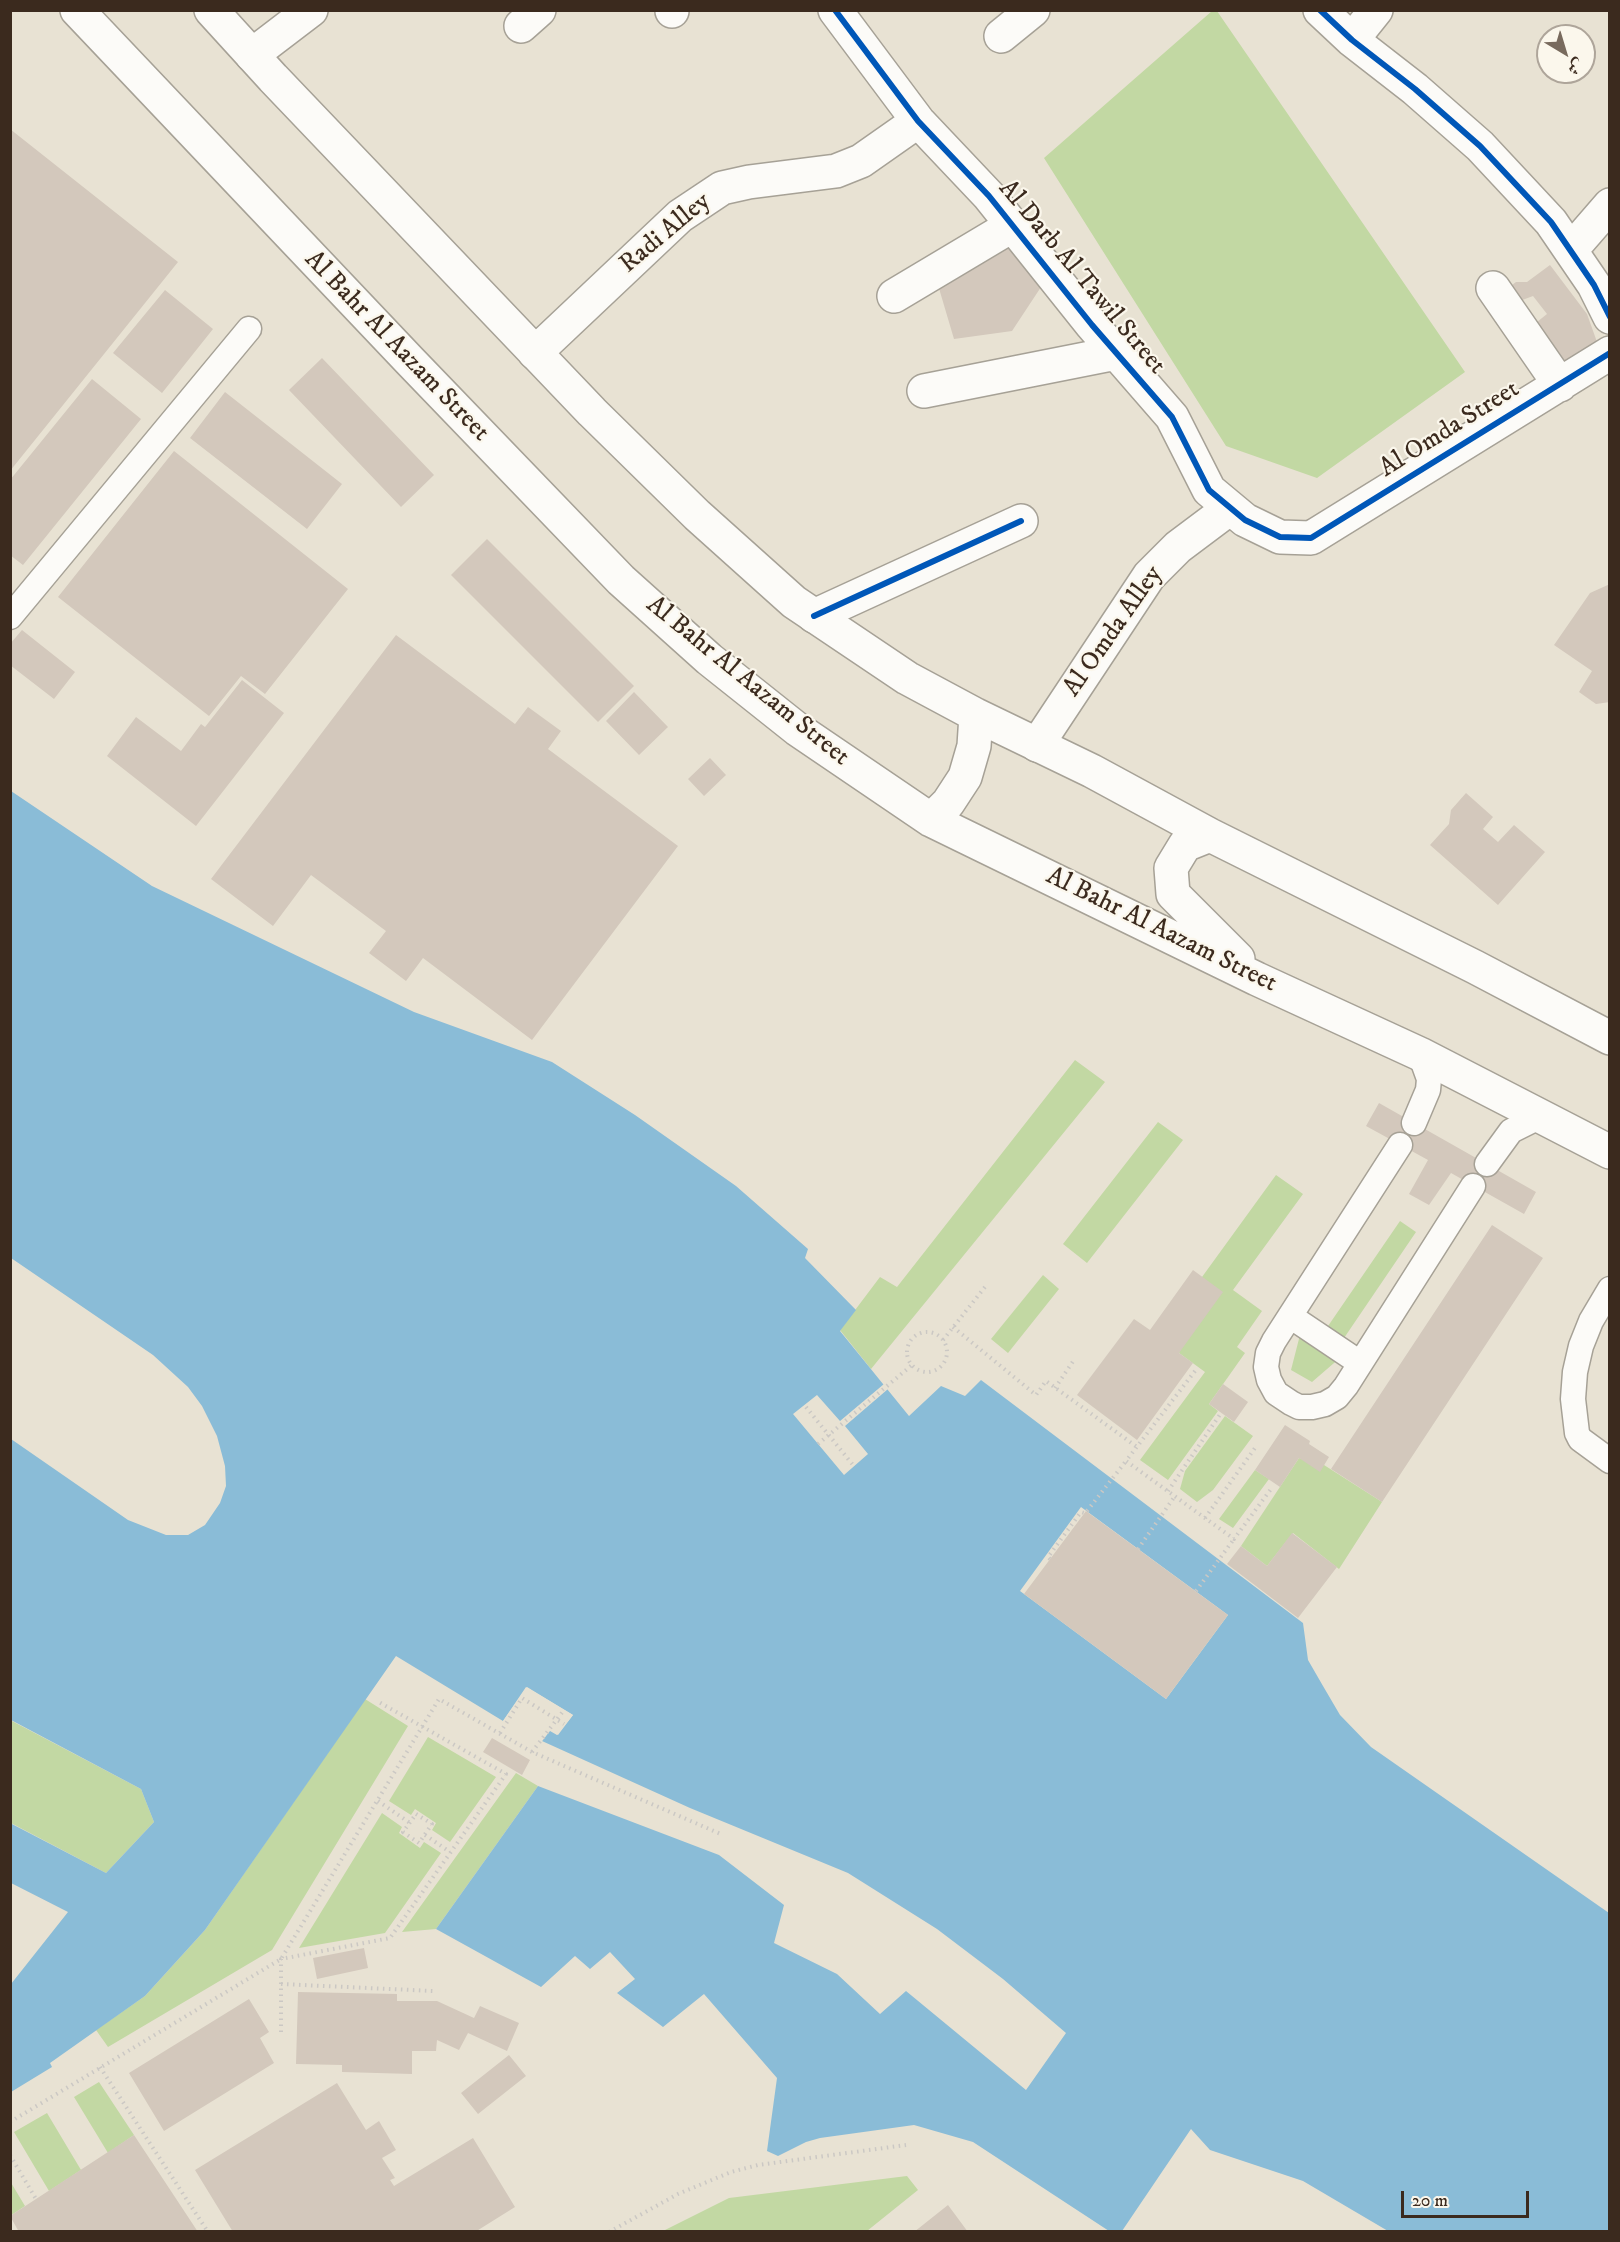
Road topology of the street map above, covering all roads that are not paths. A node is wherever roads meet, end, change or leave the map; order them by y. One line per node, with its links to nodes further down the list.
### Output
1 (77, 10): 31 (main road, Al Bahr Al Aazam Street)
2 (211, 10): 10 (main road)
3 (311, 10): 10 (main road)
4 (835, 10): 11 (main road, Al Darb Al Tawil Street)
5 (1033, 10): 8 (main road)
6 (1320, 10): 9 (main road)
7 (1376, 10): 9 (main road)
8 (1000, 36)
9 (1352, 40): 14 (main road)
10 (252, 55): 19 (main road)
11 (918, 121): 13 (main road, Al Darb Al Tawil Street); 19 (main road, Radi Alley)
12 (1610, 205): 14 (main road)
13 (1013, 225): 16 (main road); 20 (main road, Al Darb Al Tawil Street)
14 (1571, 250): 17 (main road)
15 (1493, 288): 22 (main road)
16 (894, 296)
17 (1610, 317)
18 (249, 329): 27 (lane)
19 (535, 353): 28 (main road)
20 (1116, 353): 23 (main road); 24 (main road, Al Darb Al Tawil Street)
21 (1610, 353): 22 (main road, Al Omda Street)
22 (1560, 385): 26 (main road, Al Omda Street)
23 (924, 391)
24 (1230, 508): 26 (main road, Al Darb Al Tawil Street); 30 (main road, Al Omda Alley)
25 (1021, 521): 28 (main road)
26 (1311, 538)
27 (10, 616)
28 (814, 616): 29 (main road)
29 (976, 715): 30 (main road); 31 (main road)
30 (1037, 745): 32 (main road)
31 (931, 820): 33 (main road, Al Bahr Al Aazam Street)
32 (1210, 835): 33 (main road); 34 (main road)
33 (1257, 979): 35 (main road, Al Bahr Al Aazam Street)
34 (1610, 1038)
35 (1420, 1053): 36 (main road, Al Bahr Al Aazam Street); 37 (lane)
36 (1545, 1119): 39 (main road, Al Bahr Al Aazam Street); 40 (lane)
37 (1414, 1123)
38 (1400, 1145): 43 (lane)
39 (1610, 1152)
40 (1487, 1164)
41 (1473, 1186): 44 (lane)
42 (1610, 1289): 45 (lane)
43 (1290, 1316): 44 (lane); 44 (lane)
44 (1360, 1363)
45 (1610, 1461)

